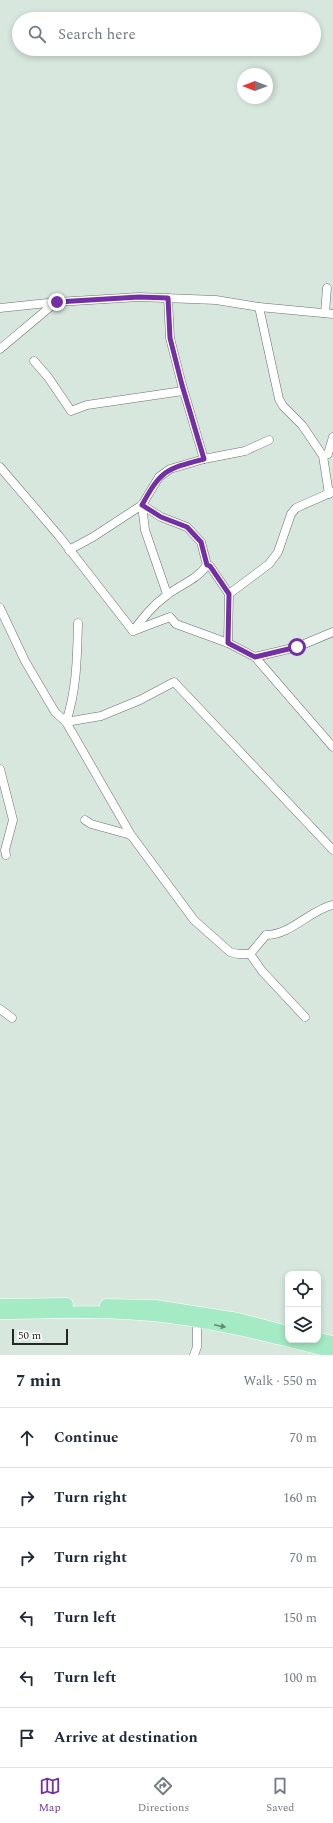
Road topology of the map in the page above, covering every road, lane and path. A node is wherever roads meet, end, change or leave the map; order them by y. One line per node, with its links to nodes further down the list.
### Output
1 (327, 288): 6 (street)
2 (168, 298): 3 (street); 4 (street); 9 (street)
3 (57, 302): 5 (street); 7 (street)
4 (259, 307): 6 (street); 12 (street)
5 (0, 308)
6 (329, 313)
7 (0, 349)
8 (34, 361): 9 (street)
9 (184, 391): 13 (street)
10 (333, 437): 12 (street)
11 (269, 440): 13 (street)
12 (323, 456): 15 (street)
13 (204, 459): 16 (street)
14 (0, 467): 17 (street)
15 (331, 492): 20 (street)
16 (142, 505): 17 (street); 18 (street); 19 (street)
17 (69, 550): 23 (street)
18 (207, 565): 19 (street); 20 (street)
19 (167, 594): 23 (street)
20 (229, 594): 25 (street)
21 (0, 608): 27 (street)
22 (78, 624): 27 (street)
23 (133, 631): 25 (street)
24 (333, 632): 26 (street)
25 (228, 643): 26 (street)
26 (255, 657): 28 (street)
27 (66, 722): 31 (street); 32 (street)
28 (333, 747)
29 (0, 768): 33 (street)
30 (85, 820): 31 (street)
31 (131, 835): 35 (street)
32 (333, 850)
33 (6, 856)
34 (333, 905): 35 (street)
35 (250, 954): 37 (street)
36 (0, 1010): 38 (street)
37 (305, 1017)
38 (12, 1018)
39 (0, 1305): 42 (main road)
40 (0, 1313): 41 (main road)
41 (197, 1321): 45 (main road, one-way to 45); 46 (street)
42 (285, 1331)
43 (321, 1340): 44 (main road)
44 (333, 1342)
45 (333, 1352)
46 (194, 1355)

